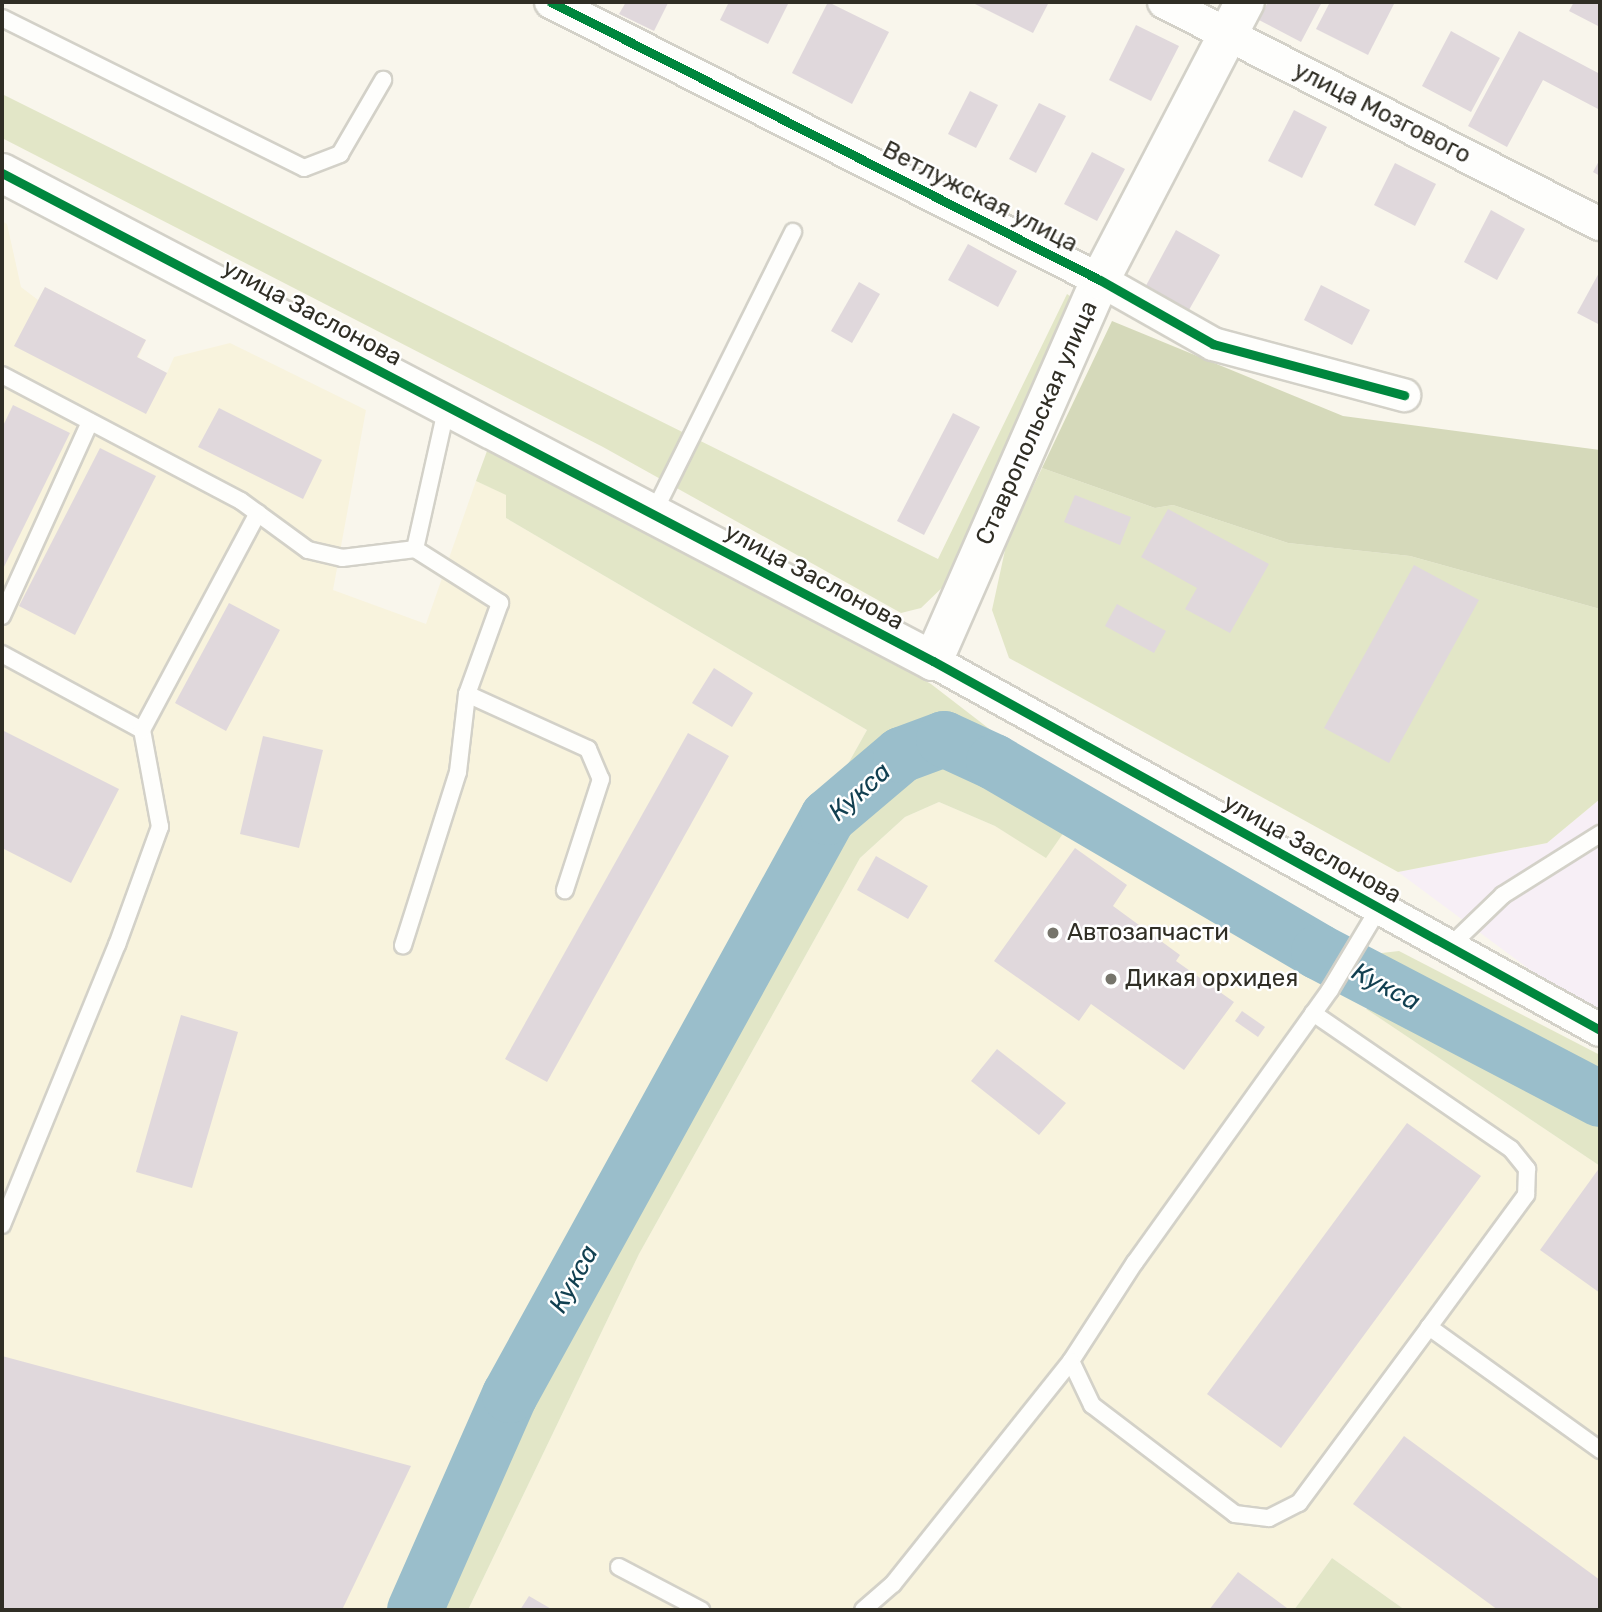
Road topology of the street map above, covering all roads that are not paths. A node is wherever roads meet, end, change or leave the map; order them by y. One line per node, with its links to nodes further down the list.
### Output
1 (551, 2): 9 (street, Ветлужская улица)
2 (1164, 2): 4 (street, улица Мозгового)
3 (2, 18): 5 (lane)
4 (1237, 18): 7 (street, улица Мозгового); 9 (street, Ставропольская улица)
5 (383, 80)
6 (2, 173): 12 (street, улица Заслонова)
7 (1600, 224)
8 (793, 232): 15 (lane)
9 (1100, 280): 11 (street, Ветлужская улица); 19 (street, Ставропольская улица)
10 (2, 375): 13 (lane)
11 (1404, 395)
12 (447, 406): 15 (street, улица Заслонова); 16 (lane)
13 (90, 422): 14 (lane); 17 (lane)
14 (258, 513): 16 (lane); 21 (lane)
15 (653, 514): 19 (street, улица Заслонова)
16 (415, 549): 20 (lane)
17 (2, 616)
18 (2, 654): 21 (lane)
19 (933, 661): 24 (street, улица Заслонова)
20 (467, 694): 23 (lane); 25 (lane)
21 (142, 730): 29 (lane)
22 (1600, 834): 26 (lane)
23 (565, 890)
24 (1379, 908): 26 (street, улица Заслонова); 27 (lane)
25 (403, 945)
26 (1450, 947): 28 (street, улица Заслонова)
27 (1314, 1013): 30 (lane); 31 (lane)
28 (1600, 1030)
29 (2, 1225)
30 (1429, 1327): 31 (lane); 32 (lane)
31 (1071, 1361): 35 (lane)
32 (1600, 1450)
33 (619, 1567): 34 (lane)
34 (701, 1610)
35 (863, 1610)

